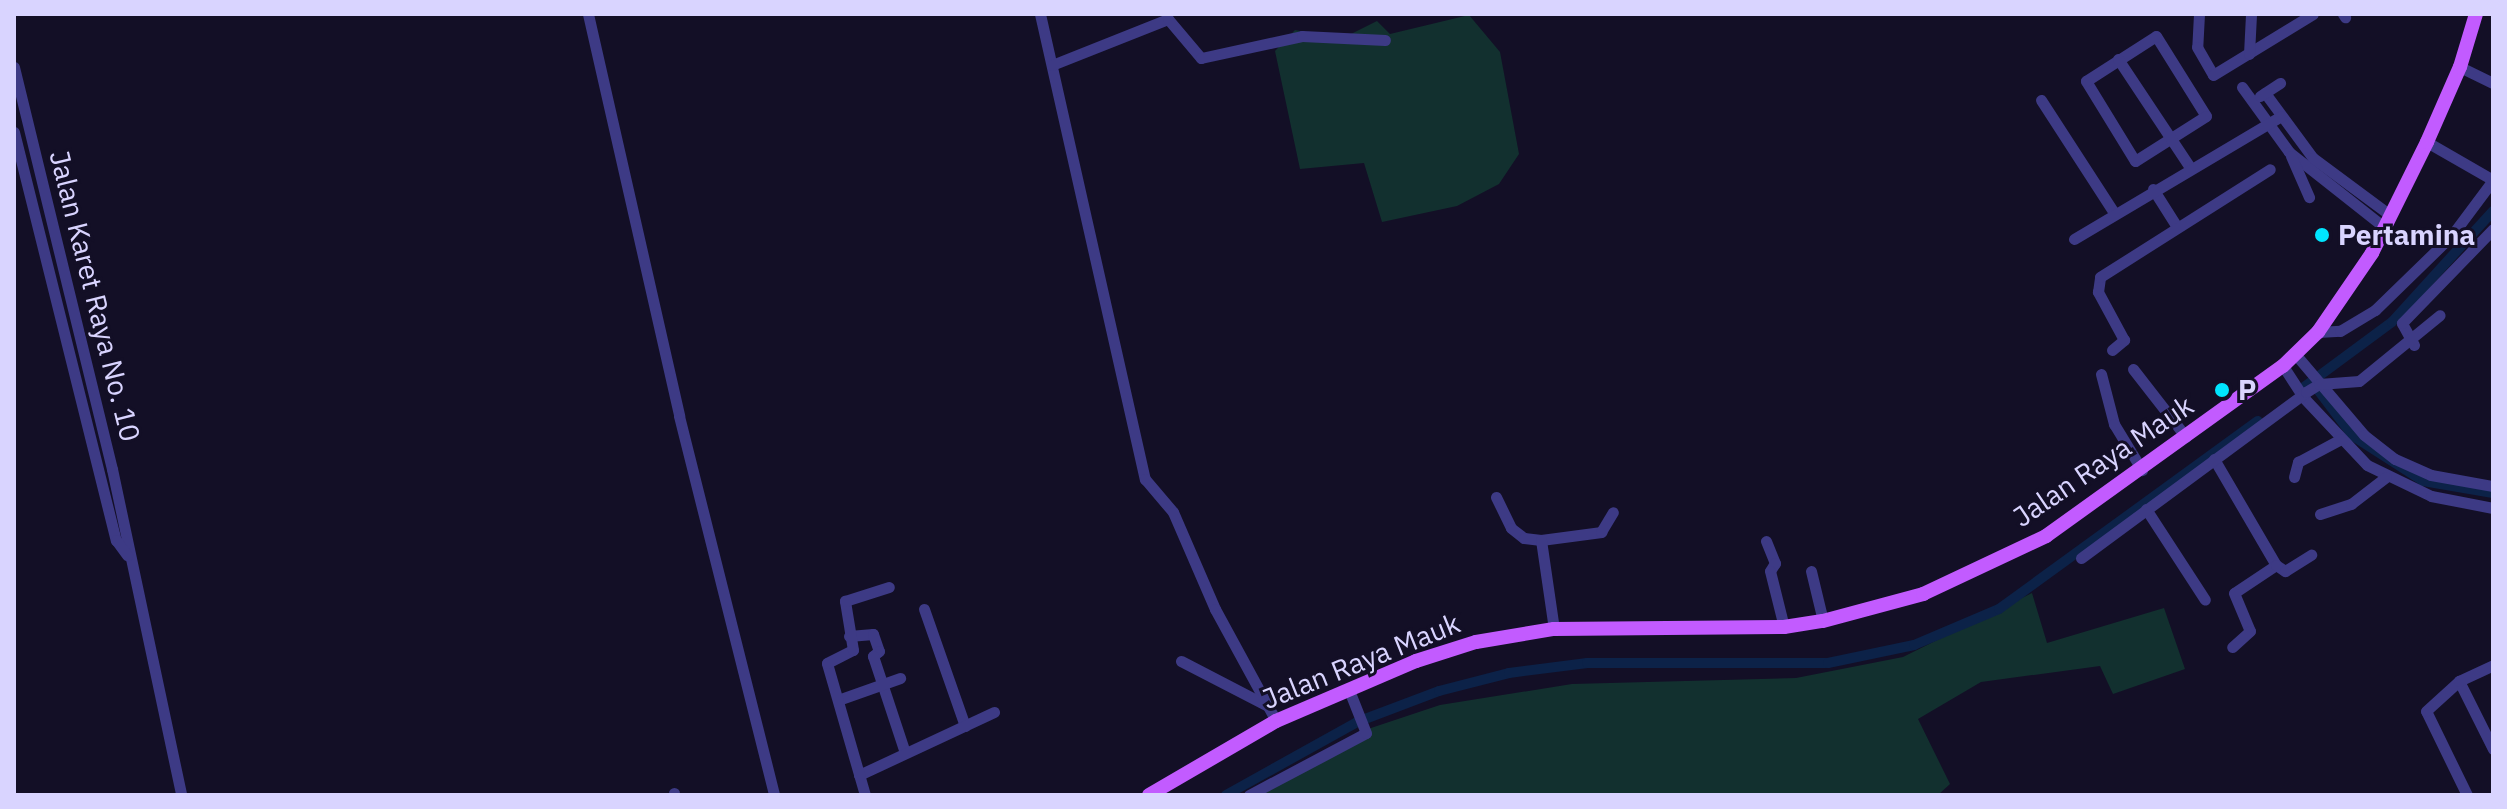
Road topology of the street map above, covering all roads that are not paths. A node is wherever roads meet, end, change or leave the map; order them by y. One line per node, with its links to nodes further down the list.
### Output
1 (588, 14): 88 (street)
2 (1040, 14): 11 (street)
3 (2199, 14): 9 (street)
4 (2251, 14): 9 (street)
5 (2313, 14): 7 (street)
6 (2476, 14): 13 (main road, Jalan Raya Mauk)
7 (2296, 18): 9 (street)
8 (1385, 40): 11 (street)
9 (2249, 54)
10 (2118, 59): 23 (street); 23 (street); 23 (street)
11 (1052, 65): 80 (street)
12 (14, 67): 58 (street, Jalan Karet Raya No. 10)
13 (2460, 67): 15 (street); 24 (main road, Jalan Raya Mauk)
14 (2280, 83): 17 (street)
15 (2493, 83)
16 (2242, 87): 19 (street)
17 (2265, 93): 19 (street); 20 (street)
18 (2041, 100): 31 (street)
19 (2251, 103): 21 (street)
20 (2281, 116): 21 (street); 26 (street)
21 (2265, 123): 25 (street); 27 (street)
22 (14, 132): 58 (street, Jalan Karet Raya No. 10)
23 (2171, 139): 27 (street)
24 (2427, 142): 32 (main road, Jalan Raya Mauk); 37 (street)
25 (2289, 152): 26 (street); 30 (street)
26 (2310, 162): 32 (street)
27 (2189, 166): 29 (street)
28 (2270, 169): 33 (street)
29 (2153, 189): 31 (street); 33 (street)
30 (2309, 197)
31 (2114, 213): 35 (street)
32 (2387, 221): 37 (main road, Jalan Raya Mauk)
33 (2177, 227): 39 (street)
34 (2493, 229): 38 (street)
35 (2074, 239)
36 (2440, 315): 38 (street)
37 (2318, 332): 40 (main road, Jalan Raya Mauk)
38 (2412, 342): 44 (street)
39 (2112, 350)
40 (2300, 359): 42 (main road, Jalan Raya Mauk); 44 (street)
41 (2133, 369): 46 (street)
42 (2285, 369): 45 (street); 46 (main road, Jalan Raya Mauk)
43 (2101, 374): 49 (street)
44 (2317, 383): 45 (street); 52 (street)
45 (2303, 394): 47 (street); 48 (street)
46 (2186, 437): 49 (main road, Jalan Raya Mauk)
47 (2341, 439): 50 (street); 51 (street)
48 (2214, 459): 55 (street); 63 (street)
49 (2142, 470): 68 (main road, Jalan Raya Mauk)
50 (2294, 477)
51 (2386, 477): 54 (street); 57 (street)
52 (2493, 486)
53 (1496, 497): 59 (street)
54 (2493, 508)
55 (2146, 509): 62 (street); 66 (street)
56 (1613, 512): 59 (street)
57 (2320, 514)
58 (122, 538): 87 (street)
59 (1541, 540): 70 (street)
60 (1766, 541): 69 (street)
61 (2311, 555): 63 (street)
62 (2081, 558)
63 (2276, 565): 72 (street)
64 (1811, 571): 68 (street)
65 (889, 587): 71 (street)
66 (2205, 600)
67 (924, 609): 83 (street)
68 (1823, 621): 69 (main road, Jalan Raya Mauk)
69 (1784, 627): 70 (main road, Jalan Raya Mauk)
70 (1554, 629): 78 (main road, Jalan Raya Mauk)
71 (849, 636): 77 (street); 79 (street)
72 (2232, 647)
73 (1181, 661): 80 (street)
74 (2493, 665): 76 (street)
75 (900, 678): 77 (street)
76 (2459, 681): 84 (street); 92 (street)
77 (882, 684): 79 (street); 85 (street)
78 (1351, 693): 82 (main road, Jalan Raya Mauk); 91 (street)
79 (838, 700): 86 (street)
80 (1266, 705): 82 (street)
81 (994, 712): 83 (street)
82 (1276, 721): 90 (main road, Jalan Raya Mauk)
83 (965, 726): 85 (street)
84 (2493, 749)
85 (905, 753): 86 (street)
86 (859, 775): 89 (street)
87 (181, 795)
88 (774, 795)
89 (865, 795)
90 (1149, 795)
91 (1249, 795)
92 (2467, 795)

